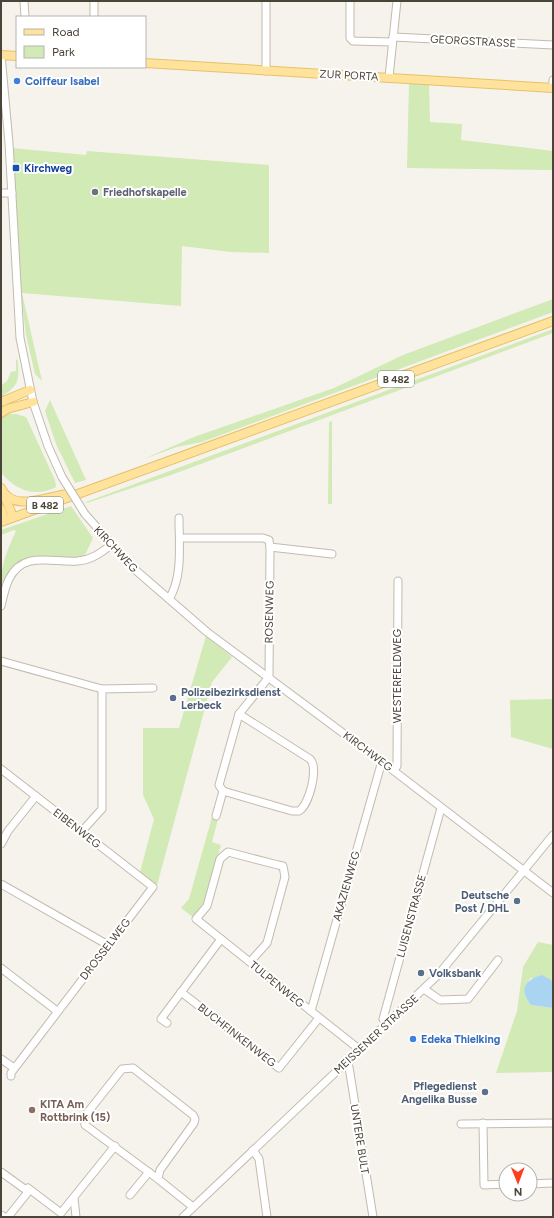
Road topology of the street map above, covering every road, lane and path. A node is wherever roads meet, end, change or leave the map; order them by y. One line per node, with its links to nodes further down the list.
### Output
1 (24, 1): 6 (street)
2 (94, 1): 7 (street)
3 (266, 1): 13 (street)
4 (350, 1): 8 (street, GEORGSTRASSE)
5 (398, 1): 8 (street)
6 (26, 16)
7 (94, 16)
8 (393, 40): 9 (street, GEORGSTRASSE); 14 (street)
9 (553, 46)
10 (1, 55): 11 (main road); 18 (street, KIRCHWEG)
11 (16, 56)
12 (146, 63): 13 (main road, ZUR PORTA)
13 (266, 71): 14 (main road, ZUR PORTA)
14 (389, 77): 16 (main road, ZUR PORTA)
15 (553, 80): 16 (street)
16 (553, 88)
17 (1, 193): 18 (street)
18 (12, 193): 20 (street, KIRCHWEG)
19 (553, 322): 25 (main road, B 482)
20 (30, 390): 21 (main road); 22 (street, KIRCHWEG)
21 (1, 402)
22 (33, 402): 23 (main road); 31 (street, KIRCHWEG, bridge)
23 (1, 413)
24 (2, 489): 25 (main road); 27 (main road)
25 (77, 494): 27 (main road, B 482)
26 (1, 509): 29 (main road)
27 (13, 517): 29 (main road, B 482)
28 (179, 518): 35 (street)
29 (3, 521)
30 (184, 538): 32 (street)
31 (111, 545): 35 (street, KIRCHWEG); 36 (street)
32 (270, 547): 33 (street); 38 (street, ROSENWEG)
33 (332, 554)
34 (398, 581): 44 (street, WESTERFELDWEG)
35 (169, 599): 38 (street, KIRCHWEG)
36 (1, 606)
37 (1, 661): 40 (street)
38 (268, 677): 41 (street); 42 (street, KIRCHWEG)
39 (153, 688): 40 (street)
40 (102, 689): 49 (street)
41 (239, 714): 45 (street); 45 (street)
42 (382, 762): 44 (street, KIRCHWEG); 64 (street, AKAZIENWEG)
43 (1, 769): 46 (street, EIBENWEG)
44 (394, 771): 47 (street, KIRCHWEG)
45 (223, 792): 48 (street)
46 (36, 796): 49 (street, EIBENWEG); 51 (street)
47 (441, 808): 52 (street, KIRCHWEG); 67 (street, LUISENSTRASSE)
48 (216, 816)
49 (82, 831): 54 (street, EIBENWEG)
50 (553, 835): 52 (street, MEISSENER STRASSE)
51 (1, 844)
52 (524, 870): 55 (street, KIRCHWEG); 61 (street, MEISSENER STRASSE)
53 (1, 884): 57 (street)
54 (153, 887): 57 (street, DROSSELWEG)
55 (553, 893)
56 (221, 939): 59 (street, TULPENWEG); 59 (street, TULPENWEG); 62 (street)
57 (108, 945): 63 (street, DROSSELWEG)
58 (498, 960): 61 (street)
59 (250, 962): 64 (street, TULPENWEG)
60 (1, 968): 63 (street)
61 (424, 989): 67 (street, MEISSENER STRASSE)
62 (181, 992): 65 (street, BUCHFINKENWEG); 66 (street)
63 (57, 1011): 71 (street, DROSSELWEG)
64 (311, 1011): 65 (street, TULPENWEG)
65 (319, 1018): 68 (street, TULPENWEG)
66 (167, 1023)
67 (386, 1023): 68 (street, MEISSENER STRASSE)
68 (359, 1049): 70 (street, MEISSENER STRASSE)
69 (1, 1059): 71 (street)
70 (345, 1063): 77 (street, MEISSENER STRASSE); 95 (street, UNTERE BULT)
71 (14, 1068): 72 (street, DROSSELWEG)
72 (11, 1076)
73 (483, 1123): 74 (street); 75 (street); 82 (street)
74 (553, 1123)
75 (460, 1124)
76 (115, 1146): 79 (street); 80 (street); 86 (street)
77 (253, 1150): 87 (street, MEISSENER STRASSE); 94 (street)
78 (1, 1172): 84 (street)
79 (150, 1172): 80 (street); 85 (street)
80 (158, 1179): 87 (street)
81 (553, 1183): 83 (street)
82 (498, 1184)
83 (538, 1184)
84 (28, 1190): 89 (street); 91 (street)
85 (130, 1195)
86 (74, 1198): 89 (street); 92 (street)
87 (193, 1207): 93 (street, MEISSENER STRASSE)
88 (1, 1214): 90 (street)
89 (57, 1214)
90 (4, 1217)
91 (8, 1217)
92 (76, 1217)
93 (183, 1217)
94 (268, 1217)
95 (373, 1217)

